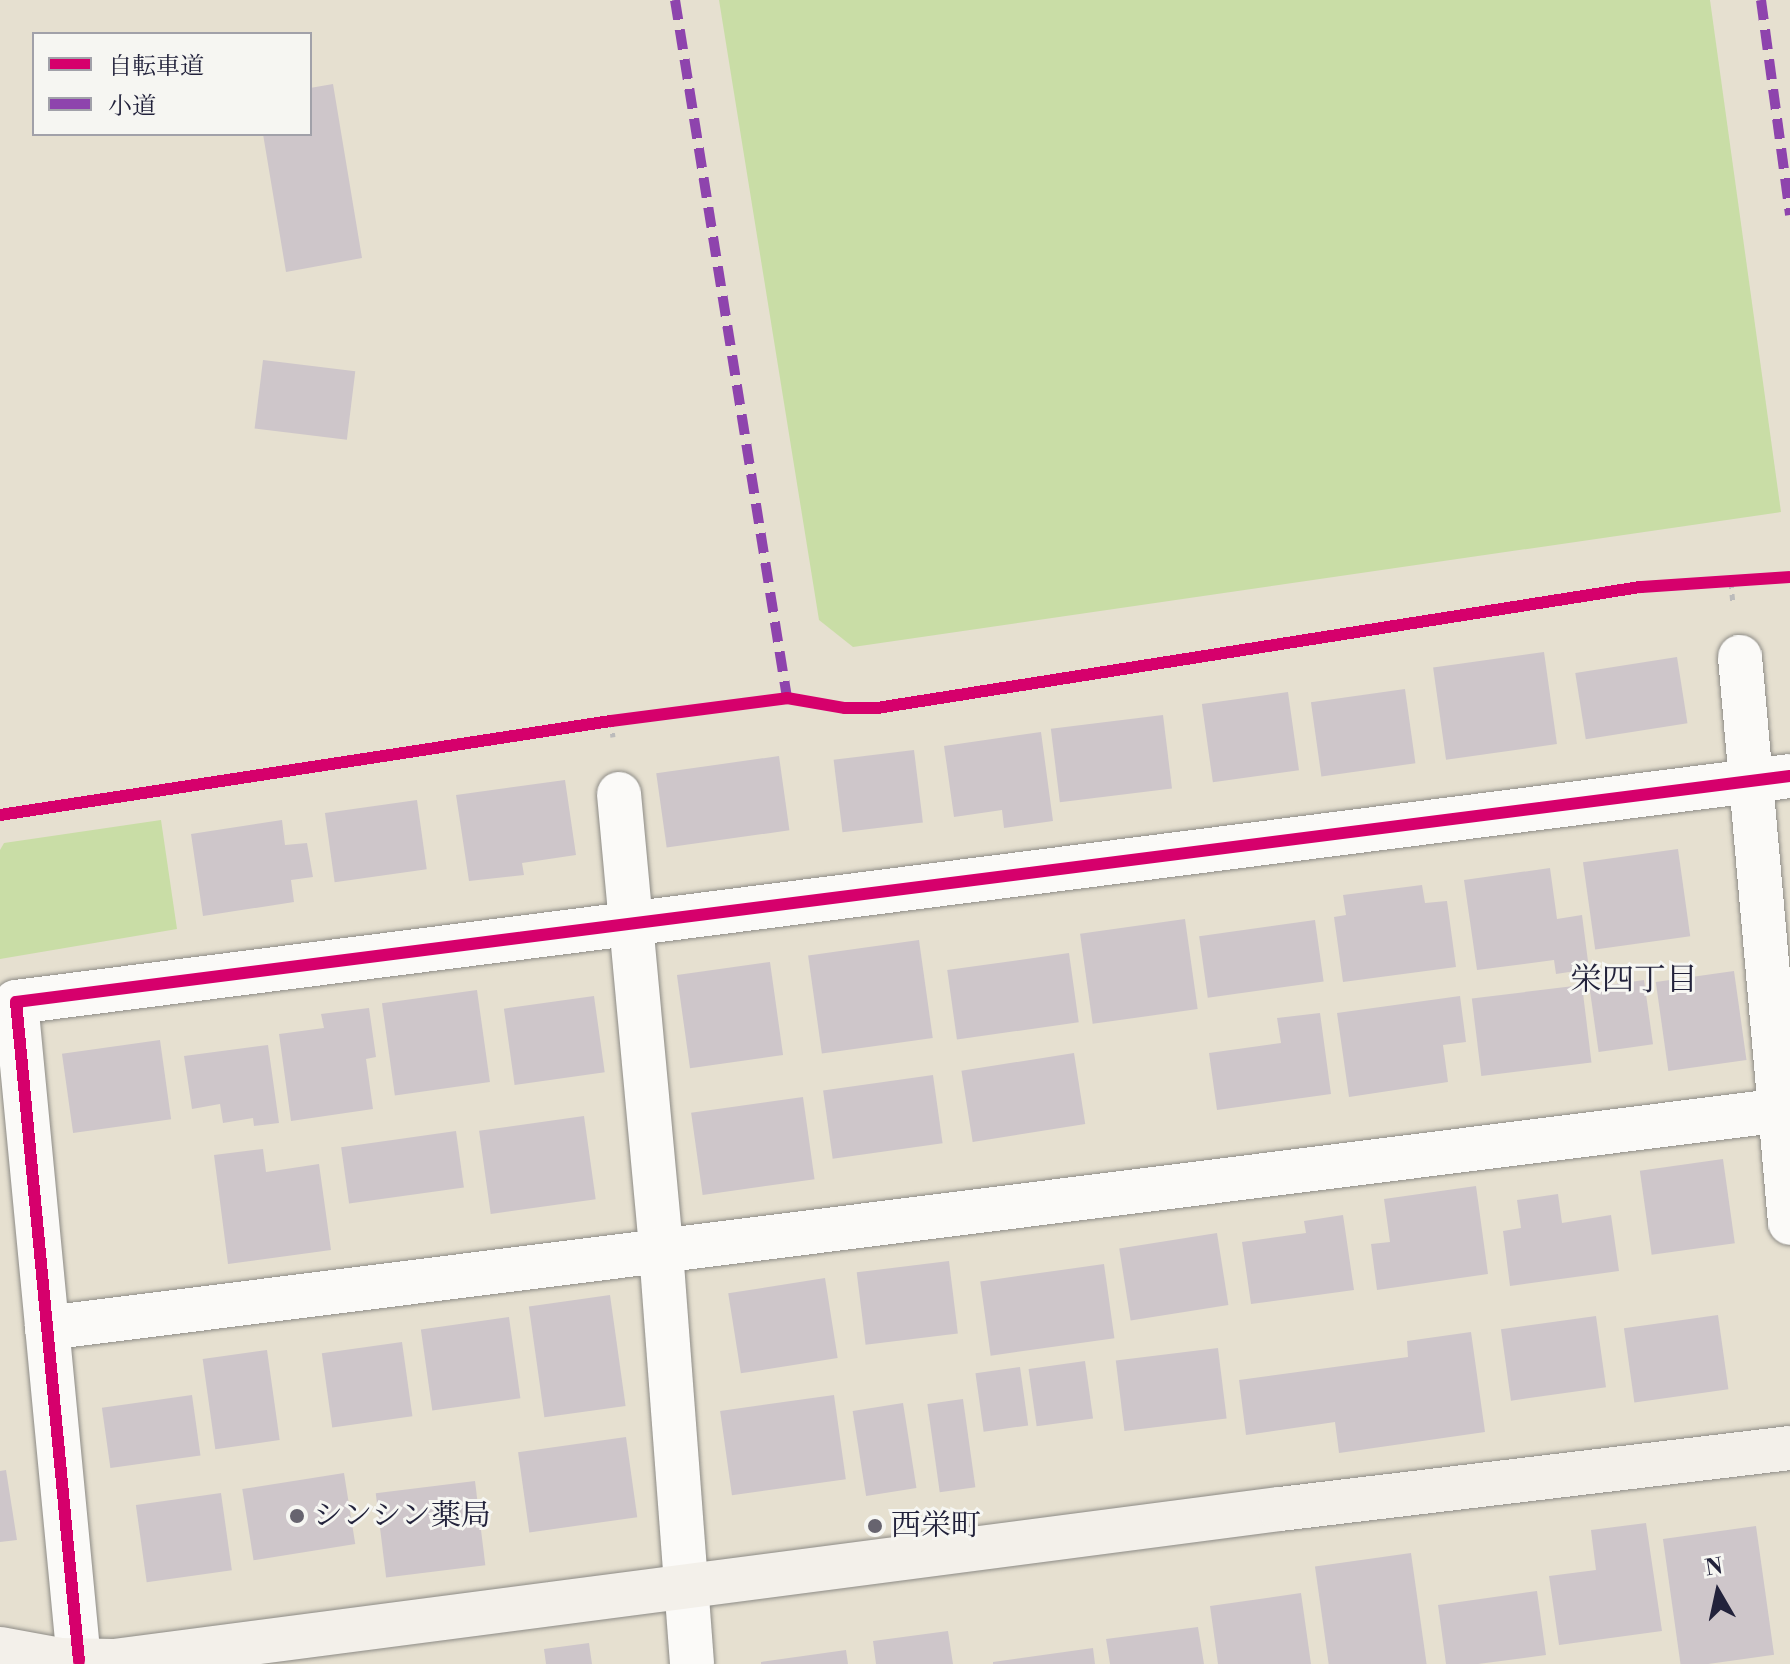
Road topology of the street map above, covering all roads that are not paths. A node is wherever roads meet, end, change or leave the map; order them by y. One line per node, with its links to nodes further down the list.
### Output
1 (1740, 657): 2 (street)
2 (1771, 778): 4 (street); 5 (street)
3 (619, 794): 4 (street)
4 (631, 925): 7 (street); 8 (street)
5 (1785, 1109): 6 (street); 7 (street)
6 (1790, 1223)
7 (661, 1251): 8 (street); 10 (street)
8 (47, 1328): 12 (street)
9 (1790, 1448): 10 (street)
10 (684, 1587): 12 (street); 13 (street)
11 (1, 1651): 12 (street)
12 (79, 1661)
13 (692, 1664)

